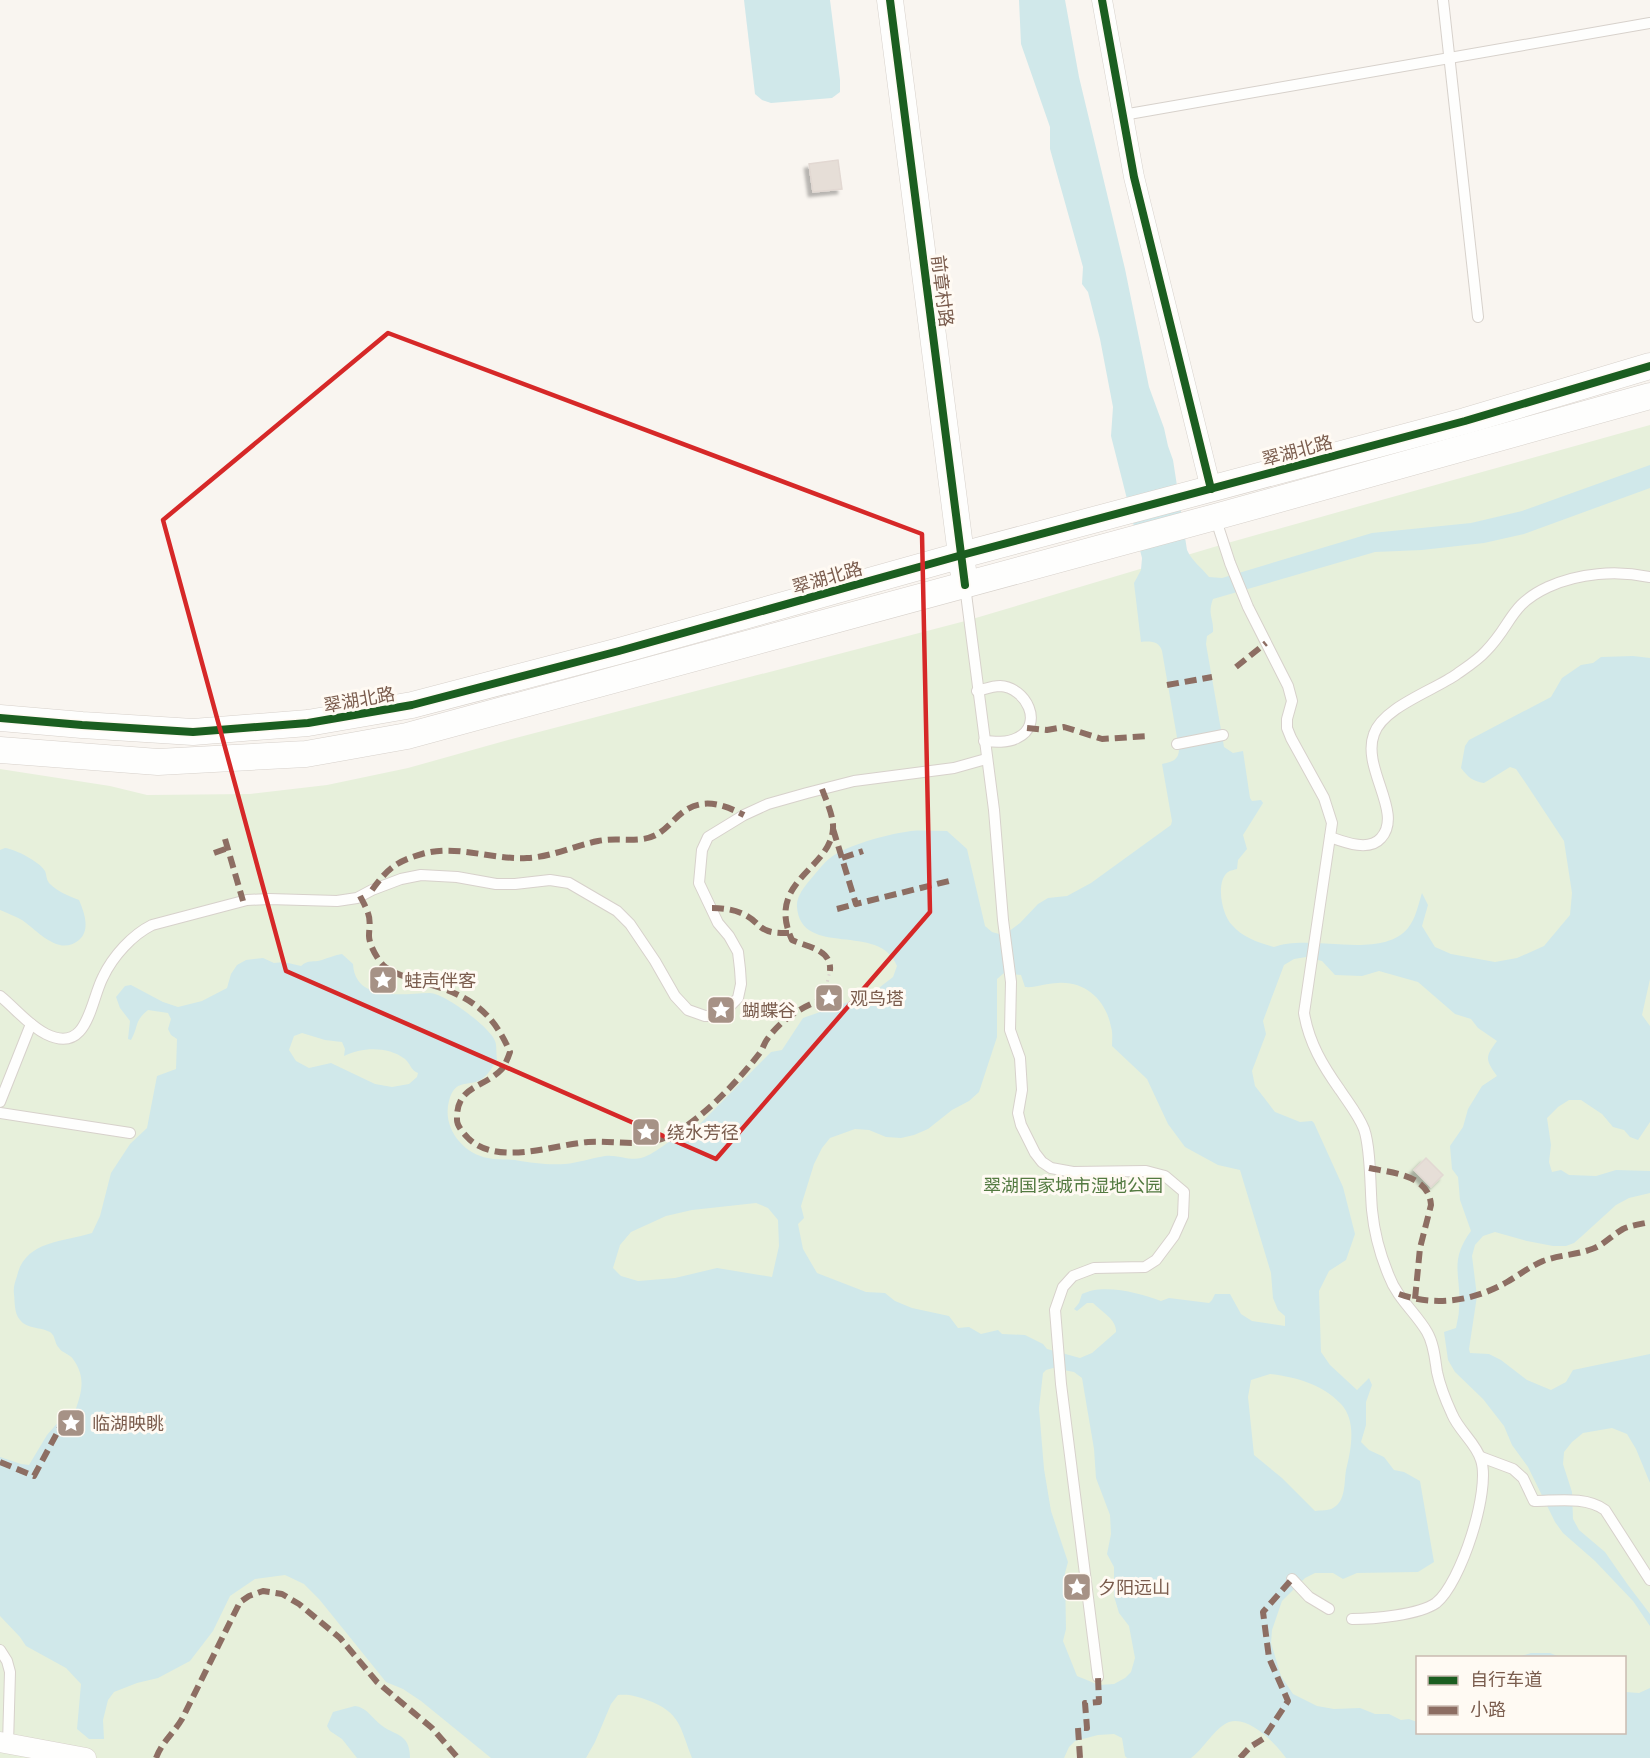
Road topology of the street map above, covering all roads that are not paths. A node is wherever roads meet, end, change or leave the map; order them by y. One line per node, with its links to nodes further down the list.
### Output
1 (890, 0): 12 (street, 前章村路)
2 (1102, 0): 6 (street)
3 (1443, 0): 5 (lane)
4 (1650, 23): 5 (lane)
5 (1449, 58): 6 (lane); 7 (lane)
6 (1123, 114): 10 (street)
7 (1478, 317)
8 (1650, 366): 10 (street, 翠湖北路)
9 (1650, 396): 11 (street)
10 (1211, 489): 12 (street, 翠湖北路)
11 (1215, 517): 14 (street); 22 (lane)
12 (962, 555): 14 (street, 前章村路); 16 (street, 翠湖北路)
13 (1650, 577): 22 (lane)
14 (965, 585): 15 (lane); 20 (street)
15 (977, 692): 18 (lane); 18 (lane)
16 (0, 717)
17 (1223, 735): 19 (lane)
18 (984, 741): 21 (lane)
19 (1177, 744)
20 (0, 750)
21 (986, 759): 24 (lane); 34 (lane)
22 (1330, 837): 28 (lane)
23 (0, 996): 24 (lane)
24 (31, 1024): 25 (lane)
25 (0, 1102)
26 (0, 1113): 27 (lane)
27 (130, 1133)
28 (1481, 1457): 30 (lane); 32 (lane)
29 (1292, 1580): 31 (lane)
30 (1650, 1580)
31 (1329, 1609)
32 (1352, 1619)
33 (0, 1650): 35 (lane)
34 (1098, 1677)
35 (4, 1743): 36 (street)
36 (87, 1758)

